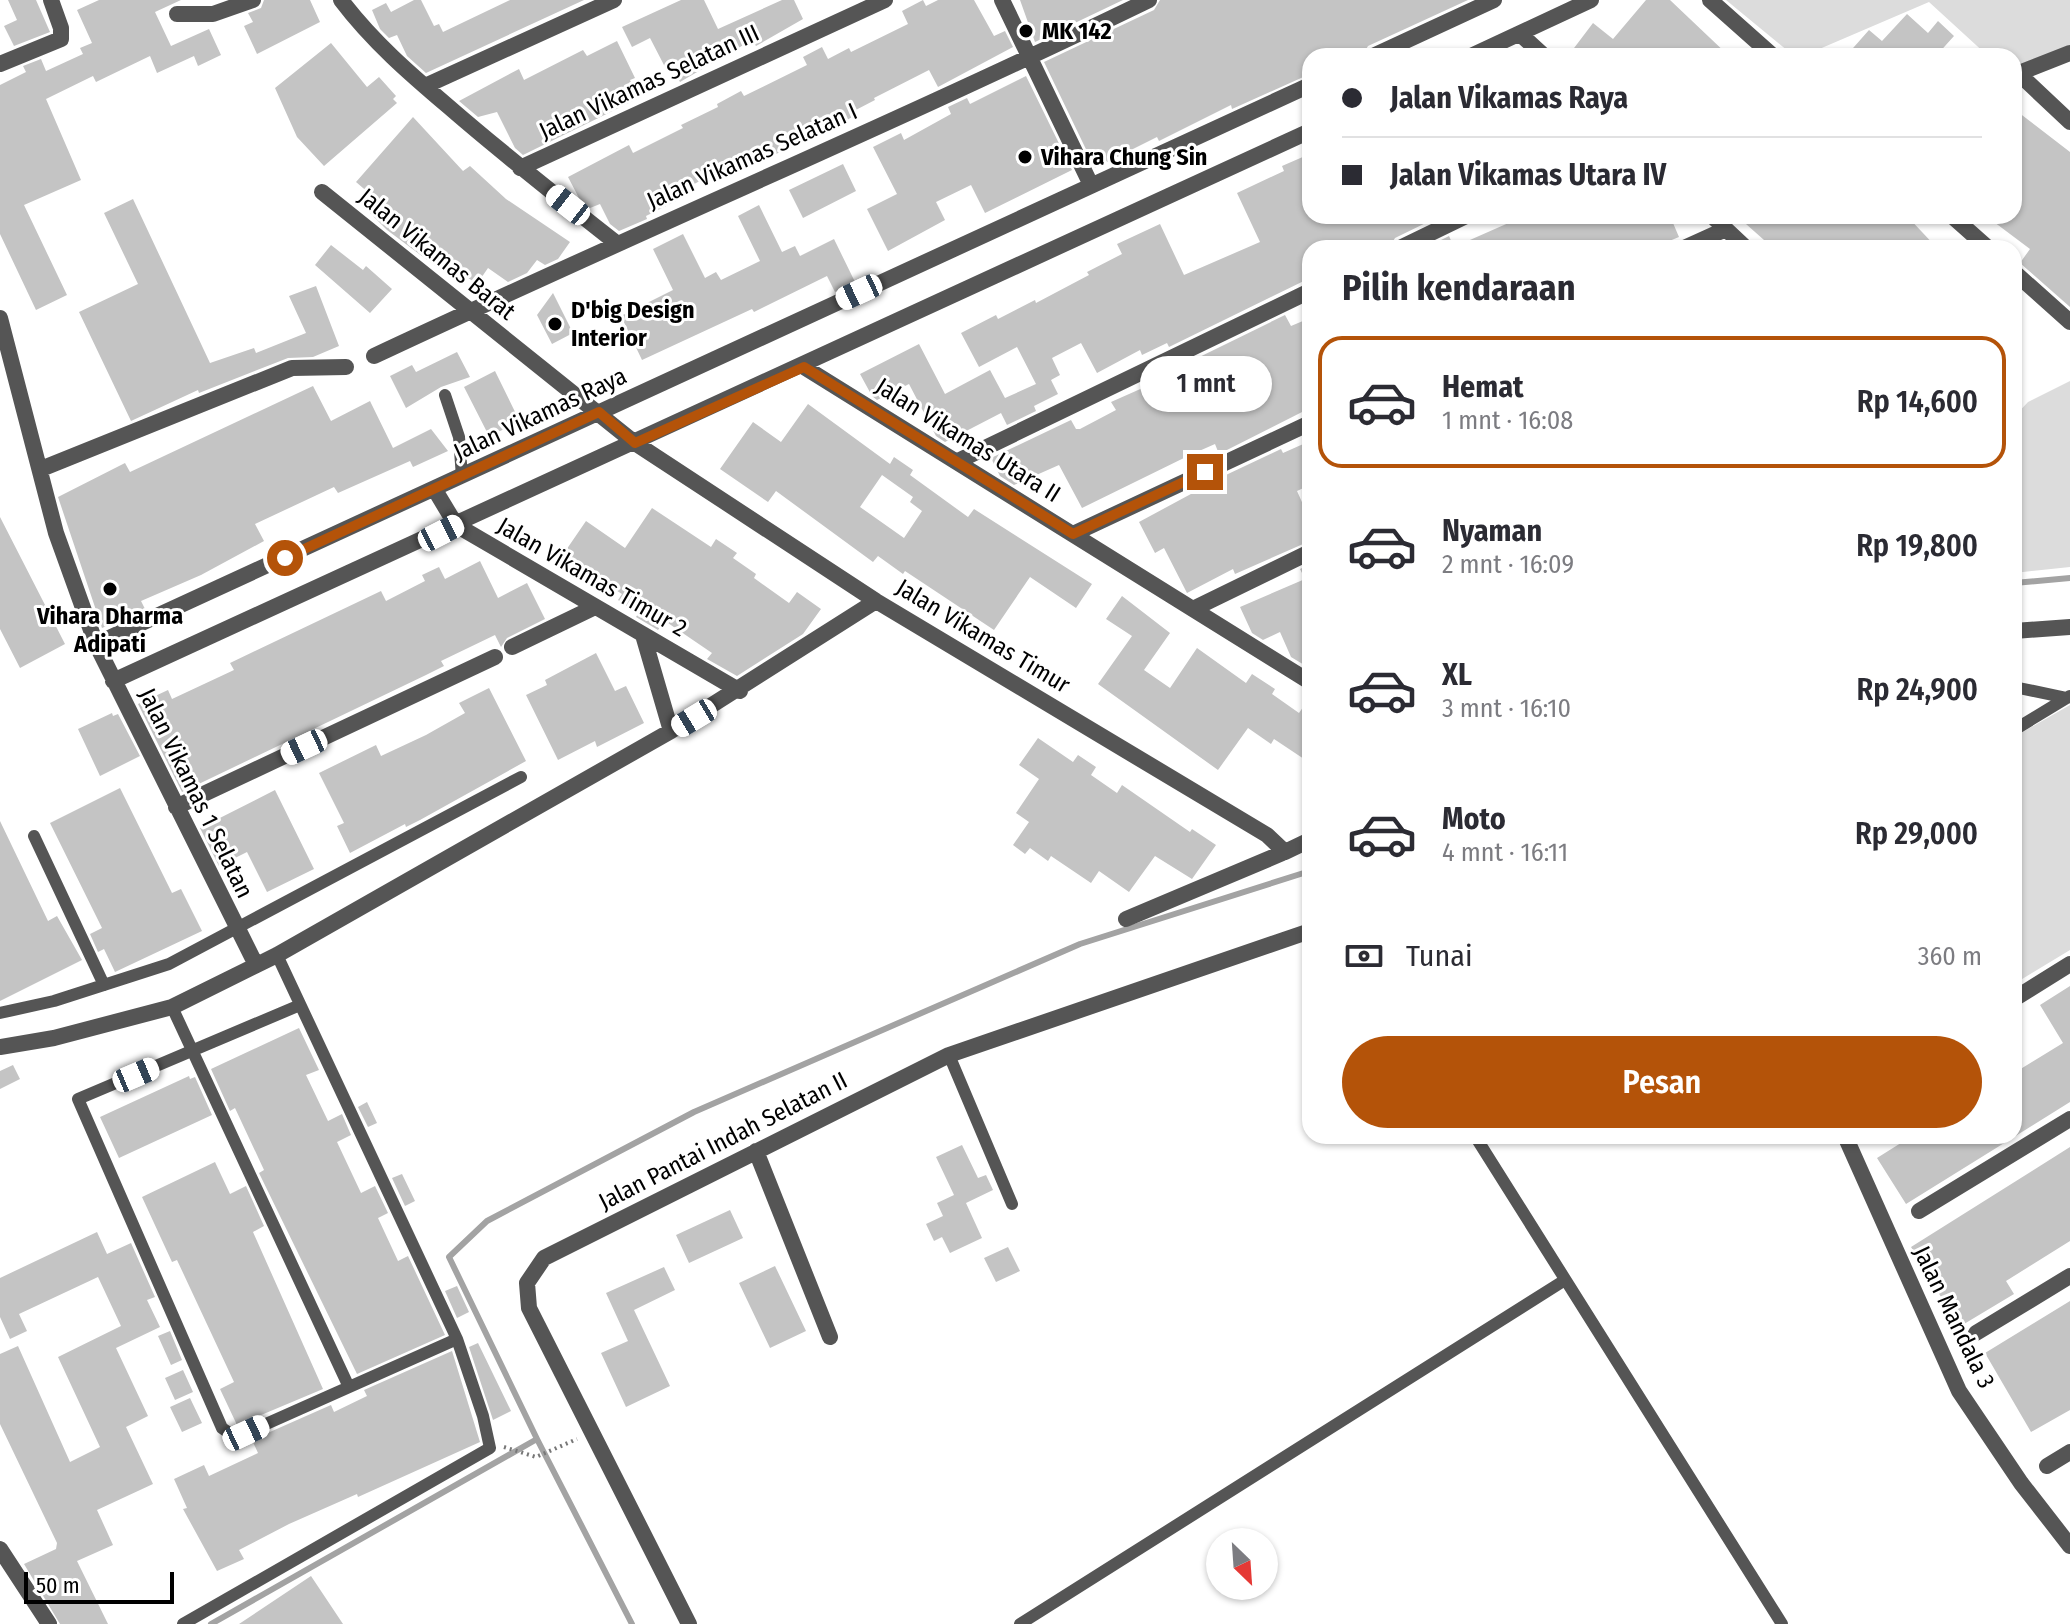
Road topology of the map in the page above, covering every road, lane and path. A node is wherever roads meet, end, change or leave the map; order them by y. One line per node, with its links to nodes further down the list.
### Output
1 (51, 0): 19 (street)
2 (253, 0): 11 (street)
3 (341, 0): 22 (street)
4 (614, 0): 22 (street)
5 (885, 0): 26 (street, Jalan Vikamas Selatan III)
6 (1002, 0): 18 (street)
7 (1149, 0): 18 (street, Jalan Vikamas Selatan I)
8 (1591, 0): 12 (street)
9 (1710, 0): 16 (street)
10 (1485, 2): 13 (street)
11 (177, 14)
12 (1520, 34): 14 (street); 15 (street)
13 (1390, 48)
14 (1489, 48)
15 (1535, 48)
16 (1764, 48)
17 (2070, 53): 20 (street)
18 (1029, 58): 27 (street); 37 (street, Jalan Vikamas Selatan I)
19 (0, 64)
20 (2022, 72)
21 (2022, 79): 24 (street)
22 (425, 86): 26 (street)
23 (1302, 89): 27 (street, Jalan Vikamas Raya)
24 (2070, 122)
25 (1302, 135): 45 (street)
26 (520, 168): 37 (street)
27 (1091, 185): 47 (street, Jalan Vikamas Raya)
28 (322, 192): 40 (street, Jalan Vikamas Barat)
29 (1450, 224): 33 (street)
30 (1721, 224): 32 (street)
31 (1961, 224): 36 (street)
32 (1726, 229): 34 (street); 35 (street)
33 (1416, 240)
34 (1702, 240)
35 (1738, 240)
36 (1979, 240)
37 (615, 242): 40 (street, Jalan Vikamas Selatan I)
38 (2022, 279): 42 (street)
39 (1302, 295): 50 (street)
40 (469, 311): 43 (street, Jalan Vikamas Selatan I); 47 (street, Jalan Vikamas Barat)
41 (0, 318): 51 (street, Jalan Vikamas 1 Selatan)
42 (2070, 322)
43 (374, 356)
44 (346, 367): 51 (street)
45 (804, 367): 49 (street); 50 (street, Jalan Vikamas Utara II)
46 (445, 395): 52 (lane)
47 (602, 415): 49 (street, Jalan Vikamas Barat); 52 (street, Jalan Vikamas Raya)
48 (1302, 427): 55 (street)
49 (631, 439): 54 (street); 57 (street, Jalan Vikamas Timur)
50 (958, 461): 55 (street, Jalan Vikamas Utara II)
51 (41, 469): 64 (street, Jalan Vikamas 1 Selatan)
52 (462, 477): 53 (street, Jalan Vikamas Raya)
53 (437, 494): 54 (street); 64 (street, Jalan Vikamas Raya)
54 (453, 522): 58 (street, Jalan Vikamas Timur 2); 66 (street)
55 (1073, 534): 59 (street, Jalan Vikamas Utara II)
56 (1302, 556): 59 (street)
57 (876, 601): 69 (street); 77 (street, Jalan Vikamas Timur)
58 (595, 607): 62 (street, Jalan Vikamas Timur 2); 63 (street)
59 (1193, 609): 67 (street, Jalan Vikamas Utara II)
60 (2070, 627): 61 (street)
61 (2022, 630)
62 (643, 635): 69 (street, Jalan Vikamas Timur 2); 72 (street)
63 (512, 647)
64 (98, 649): 66 (street, Jalan Vikamas 1 Selatan)
65 (495, 657): 74 (street)
66 (111, 677): 74 (street, Jalan Vikamas 1 Selatan)
67 (1302, 677)
68 (2022, 688): 70 (lane)
69 (740, 691): 72 (street)
70 (2069, 697): 71 (lane)
71 (2022, 725)
72 (671, 731): 81 (street)
73 (521, 777): 79 (lane)
74 (176, 807): 79 (street, Jalan Vikamas 1 Selatan)
75 (34, 836): 84 (lane)
76 (1302, 844): 77 (street)
77 (1285, 852): 78 (street)
78 (1126, 919)
79 (237, 930): 83 (street, Jalan Vikamas 1 Selatan); 84 (lane)
80 (1302, 934): 91 (street, Jalan Pantai Indah Selatan II)
81 (277, 955): 83 (street); 86 (lane)
82 (2070, 964): 85 (street)
83 (256, 965): 87 (street)
84 (104, 985): 88 (lane)
85 (2022, 994)
86 (300, 1005): 90 (lane); 102 (lane)
87 (172, 1007): 89 (street); 90 (lane)
88 (0, 1013)
89 (0, 1047)
90 (194, 1051): 103 (lane); 103 (lane)
91 (949, 1055): 95 (street, Jalan Pantai Indah Selatan II); 96 (lane)
92 (2070, 1119): 97 (street)
93 (1480, 1144): 99 (lane)
94 (1849, 1144): 108 (street, Jalan Mandala 3)
95 (756, 1151): 101 (street); 104 (street, Jalan Pantai Indah Selatan II)
96 (1012, 1204)
97 (1919, 1211)
98 (2070, 1276): 100 (street)
99 (1565, 1280): 113 (lane); 114 (lane)
100 (1976, 1333)
101 (830, 1337)
102 (457, 1339): 103 (lane); 111 (lane)
103 (348, 1385)
104 (591, 1433): 105 (path); 112 (street, Jalan Pantai Indah Selatan II)
105 (499, 1445)
106 (2070, 1452): 107 (street)
107 (2047, 1466)
108 (2070, 1546)
109 (0, 1549): 110 (street)
110 (49, 1624)
111 (183, 1624)
112 (689, 1624)
113 (1020, 1624)
114 (1782, 1624)

